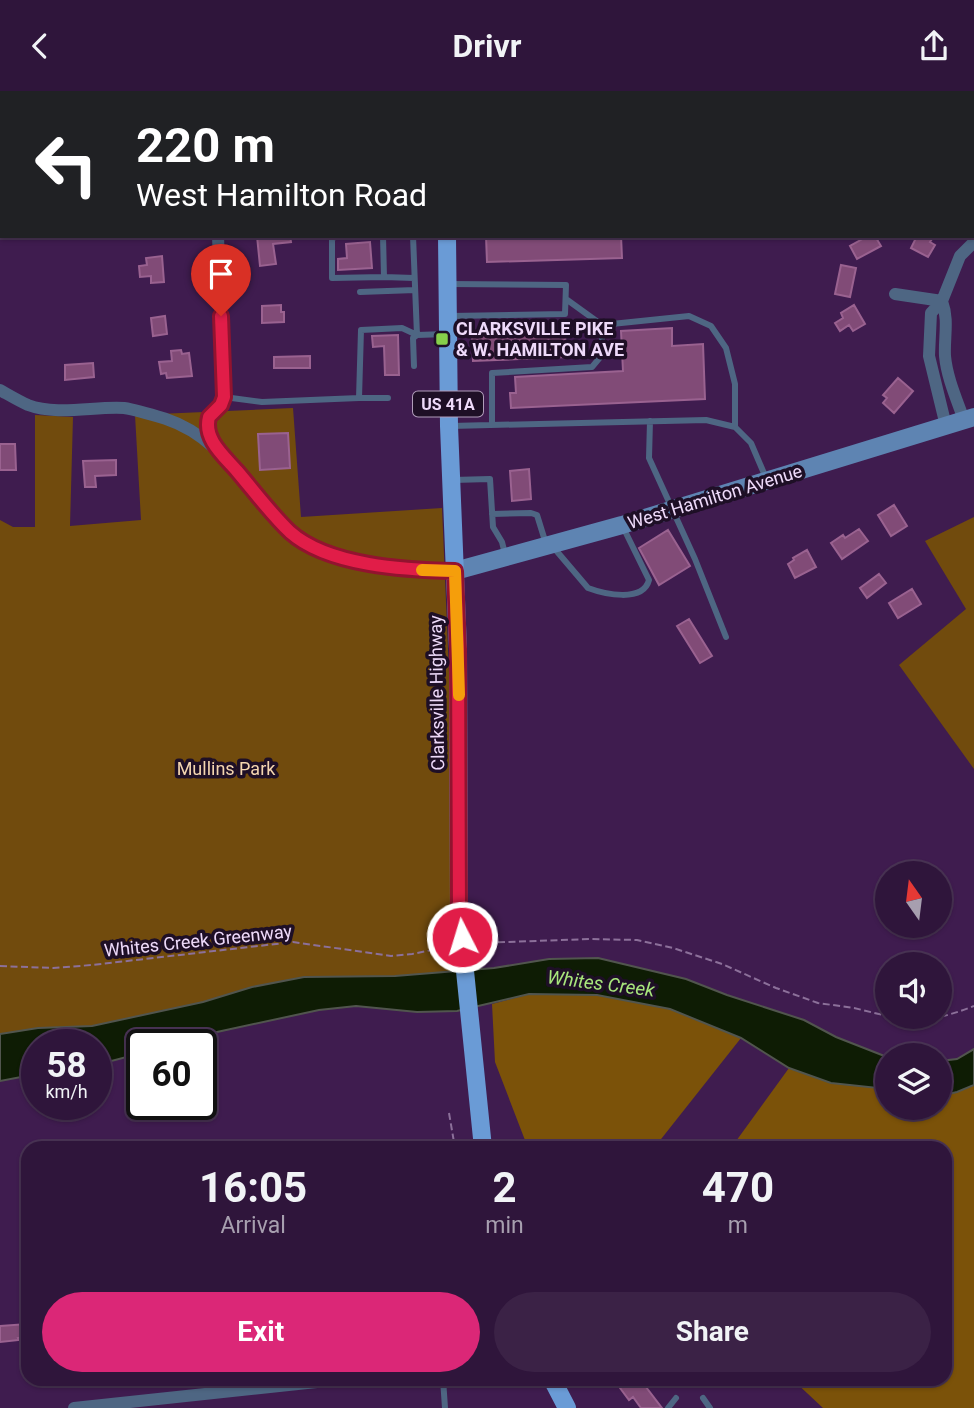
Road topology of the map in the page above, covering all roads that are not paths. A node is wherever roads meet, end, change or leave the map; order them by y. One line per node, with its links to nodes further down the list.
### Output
1 (218, 238): 26 (street)
2 (333, 238): 11 (lane)
3 (447, 238): 13 (main road, Clarksville Highway / US 41A)
4 (383, 239): 6 (lane); 11 (lane)
5 (413, 239): 7 (lane); 10 (lane)
6 (392, 242)
7 (402, 242)
8 (974, 242): 18 (street)
9 (403, 256): 10 (lane)
10 (414, 256): 12 (lane)
11 (384, 278): 12 (lane)
12 (414, 278): 14 (lane)
13 (448, 284): 17 (lane); 19 (main road, Clarksville Highway / US 41A)
14 (415, 290): 15 (lane); 21 (lane)
15 (360, 292)
16 (895, 294): 18 (street)
17 (566, 299): 19 (lane); 20 (lane)
18 (942, 301): 23 (street); 24 (street)
19 (448, 325): 21 (lane); 32 (main road, Clarksville Highway / US 41A)
20 (601, 325): 31 (lane); 33 (lane)
21 (417, 335): 22 (lane); 27 (lane)
22 (414, 366)
23 (948, 370): 24 (street); 30 (street)
24 (932, 374): 30 (street)
25 (0, 390): 34 (street)
26 (224, 397): 27 (lane); 34 (street)
27 (359, 398): 28 (lane)
28 (388, 398)
29 (650, 421): 31 (lane); 33 (lane); 37 (lane)
30 (961, 421): 36 (street, West Hamilton Avenue)
31 (492, 425): 32 (lane)
32 (449, 426): 35 (main road, Clarksville Highway / US 41A)
33 (735, 427): 36 (lane)
34 (219, 451): 42 (street)
35 (451, 480): 38 (lane); 42 (main road, Clarksville Highway / US 41A)
36 (767, 481): 37 (street, West Hamilton Avenue)
37 (673, 510): 39 (street, West Hamilton Avenue); 43 (lane)
38 (492, 514): 40 (lane); 41 (lane)
39 (622, 525): 40 (street, West Hamilton Avenue); 40 (lane)
40 (549, 546): 41 (street, West Hamilton Avenue)
41 (506, 557): 42 (street, West Hamilton Avenue)
42 (455, 571): 44 (main road, Clarksville Highway / US 41A)
43 (726, 637)
44 (482, 1141)
45 (280, 1386): 50 (street)
46 (443, 1386): 51 (lane)
47 (556, 1386): 52 (main road)
48 (676, 1398): 53 (lane)
49 (703, 1398): 54 (lane)
50 (74, 1408)
51 (445, 1408)
52 (567, 1408)
53 (668, 1408)
54 (710, 1408)

